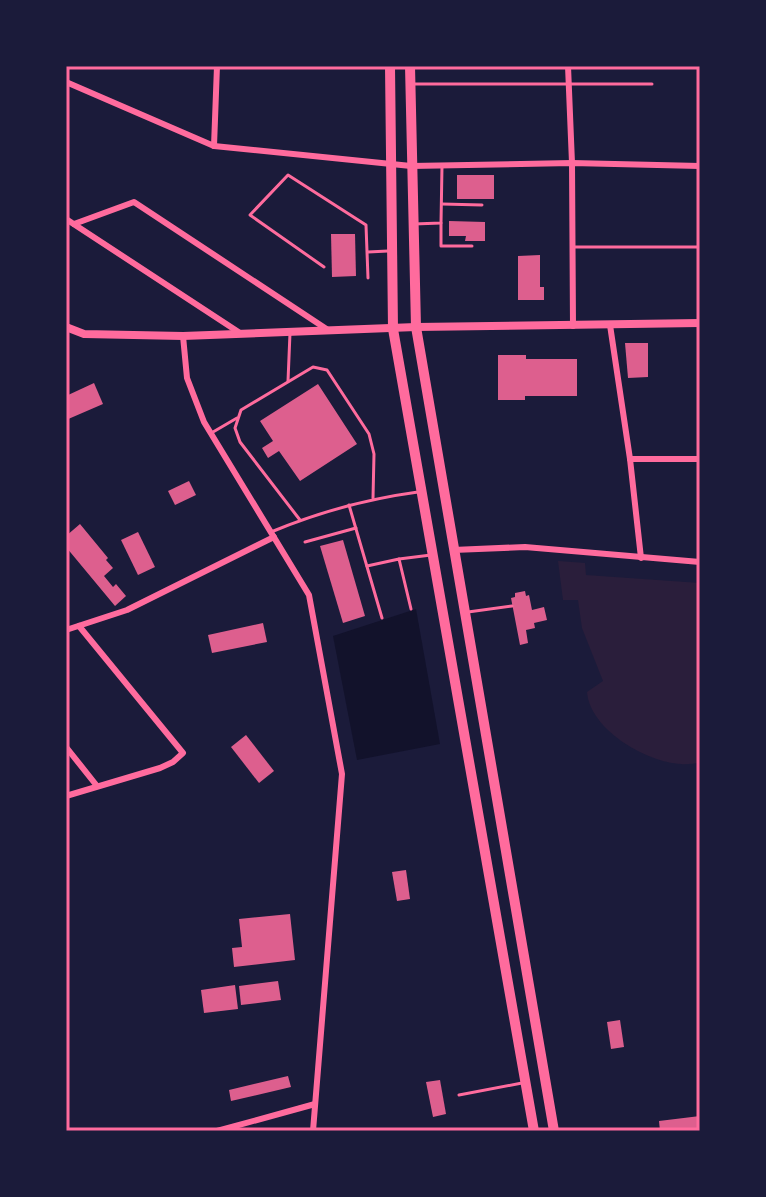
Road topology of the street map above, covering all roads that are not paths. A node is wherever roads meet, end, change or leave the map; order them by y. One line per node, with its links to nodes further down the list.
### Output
1 (217, 66): 9 (street)
2 (390, 66): 11 (main road)
3 (410, 66): 6 (main road)
4 (568, 66): 7 (street)
5 (66, 82): 9 (street)
6 (411, 84): 7 (lane); 12 (main road)
7 (569, 84): 8 (lane); 10 (street)
8 (652, 84)
9 (214, 146): 11 (street)
10 (572, 163): 13 (street); 14 (street); 22 (street)
11 (390, 165): 12 (street); 24 (main road)
12 (411, 166): 13 (street); 20 (main road)
13 (442, 166): 15 (lane)
14 (700, 166)
15 (442, 204): 16 (lane); 18 (lane)
16 (482, 205)
17 (66, 219): 19 (street)
18 (441, 223): 20 (lane); 21 (lane)
19 (74, 224): 34 (street); 36 (street)
20 (413, 224): 32 (main road)
21 (472, 246)
22 (572, 247): 23 (lane); 30 (street)
23 (700, 247)
24 (392, 250): 25 (lane); 33 (main road)
25 (367, 252): 26 (lane); 27 (lane)
26 (324, 267)
27 (368, 278)
28 (700, 323): 29 (street)
29 (610, 325): 30 (street); 41 (street)
30 (573, 326): 32 (street)
31 (66, 327): 37 (street)
32 (416, 327): 33 (street); 50 (main road)
33 (393, 329): 34 (street); 43 (main road)
34 (330, 332): 35 (street)
35 (290, 333): 36 (street); 38 (lane)
36 (242, 334): 37 (street)
37 (183, 336): 40 (street)
38 (288, 382): 39 (lane); 44 (lane)
39 (237, 418): 40 (lane); 46 (lane)
40 (211, 433): 48 (street)
41 (630, 459): 42 (street); 52 (street)
42 (700, 459)
43 (422, 492): 44 (lane); 51 (main road)
44 (373, 498): 45 (lane)
45 (349, 505): 46 (lane); 47 (lane)
46 (300, 520): 48 (lane)
47 (356, 528): 49 (lane); 55 (lane)
48 (273, 534): 60 (street); 68 (street)
49 (305, 542)
50 (453, 550): 52 (street); 58 (main road)
51 (433, 555): 53 (lane); 66 (main road)
52 (641, 558): 54 (street)
53 (399, 559): 55 (lane); 57 (lane)
54 (700, 562)
55 (367, 566): 59 (lane)
56 (512, 606): 58 (lane)
57 (411, 609)
58 (464, 612): 65 (main road)
59 (382, 618)
60 (79, 626): 61 (street); 63 (street)
61 (66, 630)
62 (66, 747): 63 (street)
63 (97, 786): 64 (street)
64 (66, 796)
65 (545, 1079): 66 (lane); 72 (main road)
66 (525, 1083): 67 (lane); 71 (main road)
67 (459, 1095)
68 (315, 1104): 69 (street); 70 (street)
69 (217, 1131)
70 (313, 1131)
71 (534, 1131)
72 (554, 1131)

